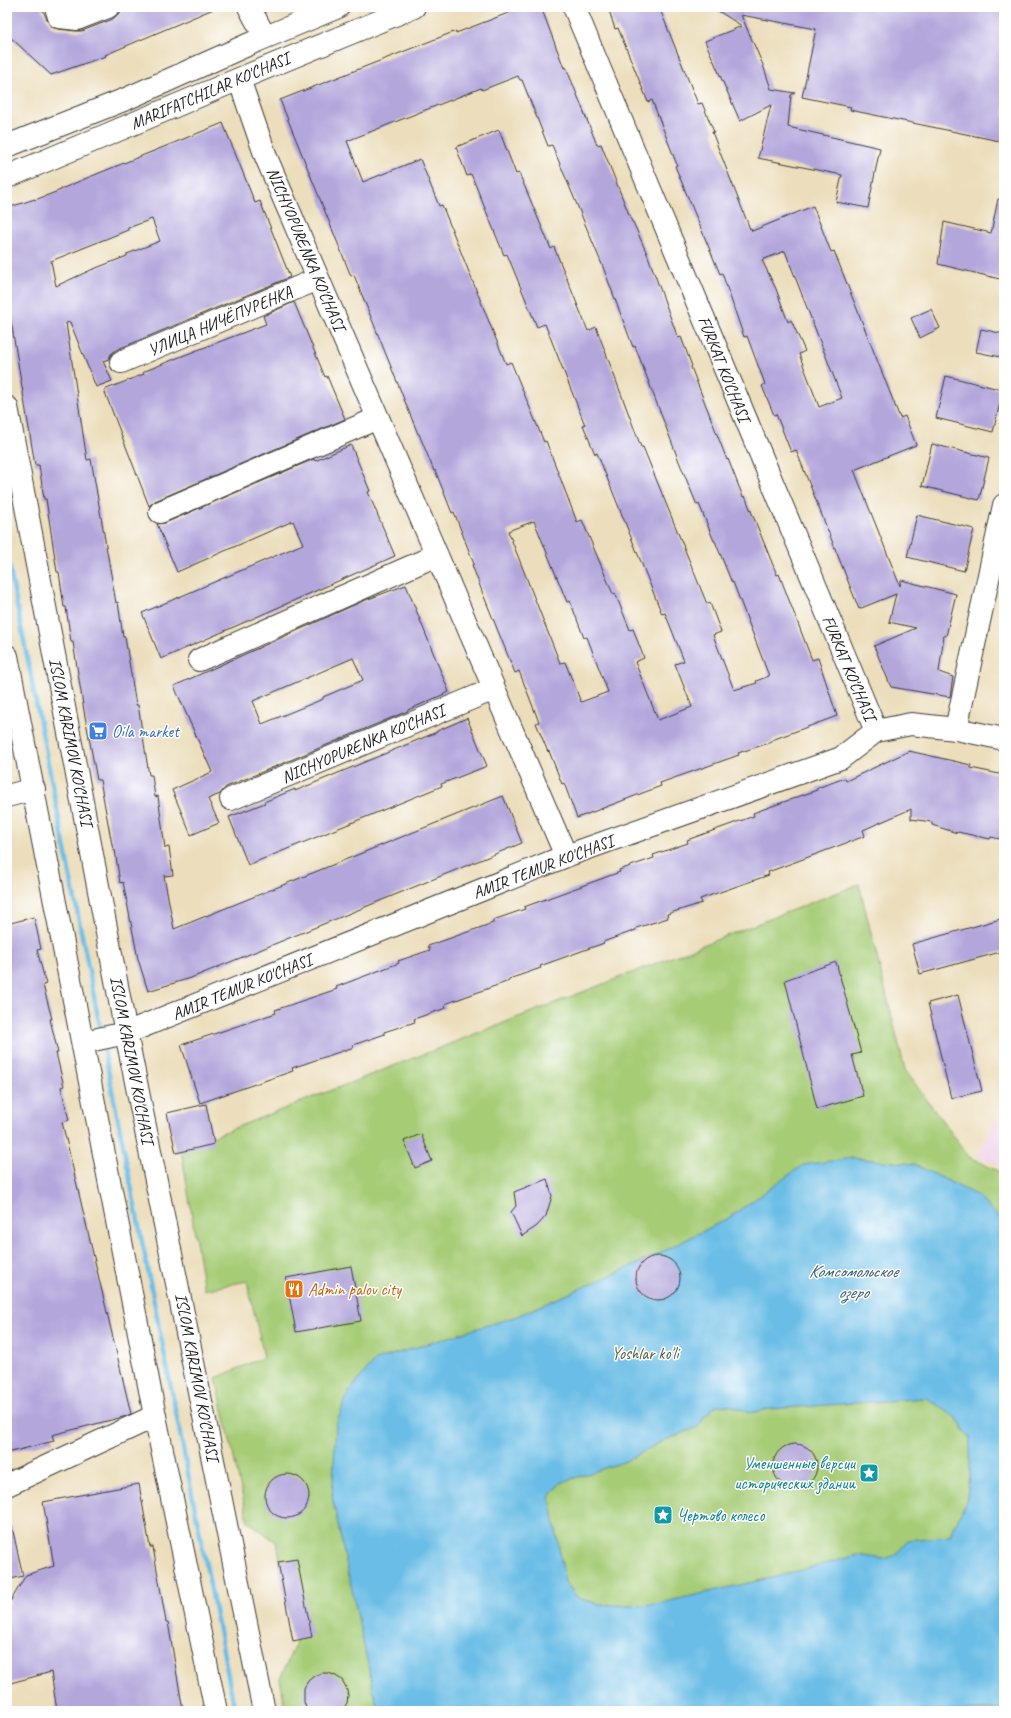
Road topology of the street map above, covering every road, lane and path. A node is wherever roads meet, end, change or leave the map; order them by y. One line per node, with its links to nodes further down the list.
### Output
1 (56, 7): 2 (street)
2 (108, 7)
3 (249, 7): 7 (street)
4 (338, 7): 7 (street, MARIFATCHILAR KO'CHASI)
5 (414, 7): 8 (street, MARIFATCHILAR KO'CHASI)
6 (574, 7): 22 (street, FURKAT KO'CHASI)
7 (264, 37): 9 (street, MARIFATCHILAR KO'CHASI)
8 (239, 79): 10 (street, MARIFATCHILAR KO'CHASI); 11 (street, NICHYOPURENKA KO'CHASI)
9 (7, 146)
10 (7, 177)
11 (318, 279): 12 (street, УЛИЦА НИЧЁПУРЕНКА); 14 (street, NICHYOPURENKA KO'CHASI)
12 (121, 362)
13 (7, 407): 28 (street, ISLOM KARIMOV KO'CHASI)
14 (378, 418): 16 (street); 17 (street, NICHYOPURENKA KO'CHASI)
15 (1004, 505): 21 (street)
16 (160, 512)
17 (437, 555): 19 (street); 20 (street, NICHYOPURENKA KO'CHASI)
18 (7, 656): 24 (street)
19 (199, 660)
20 (494, 689): 26 (street, NICHYOPURENKA KO'CHASI); 27 (street, NICHYOPURENKA KO'CHASI)
21 (956, 729): 22 (street, AMIR TEMUR KO'CHASI); 23 (street, AMIR TEMUR KO'CHASI)
22 (876, 731): 27 (street, AMIR TEMUR KO'CHASI)
23 (1004, 739)
24 (34, 789): 25 (street); 29 (street)
25 (7, 796)
26 (231, 799)
27 (566, 856): 28 (street, AMIR TEMUR KO'CHASI)
28 (126, 1033): 29 (street, AMIR TEMUR KO'CHASI); 33 (street, ISLOM KARIMOV KO'CHASI)
29 (84, 1042): 30 (street)
30 (156, 1416): 31 (street); 32 (street)
31 (7, 1485)
32 (216, 1711)
33 (264, 1711)

